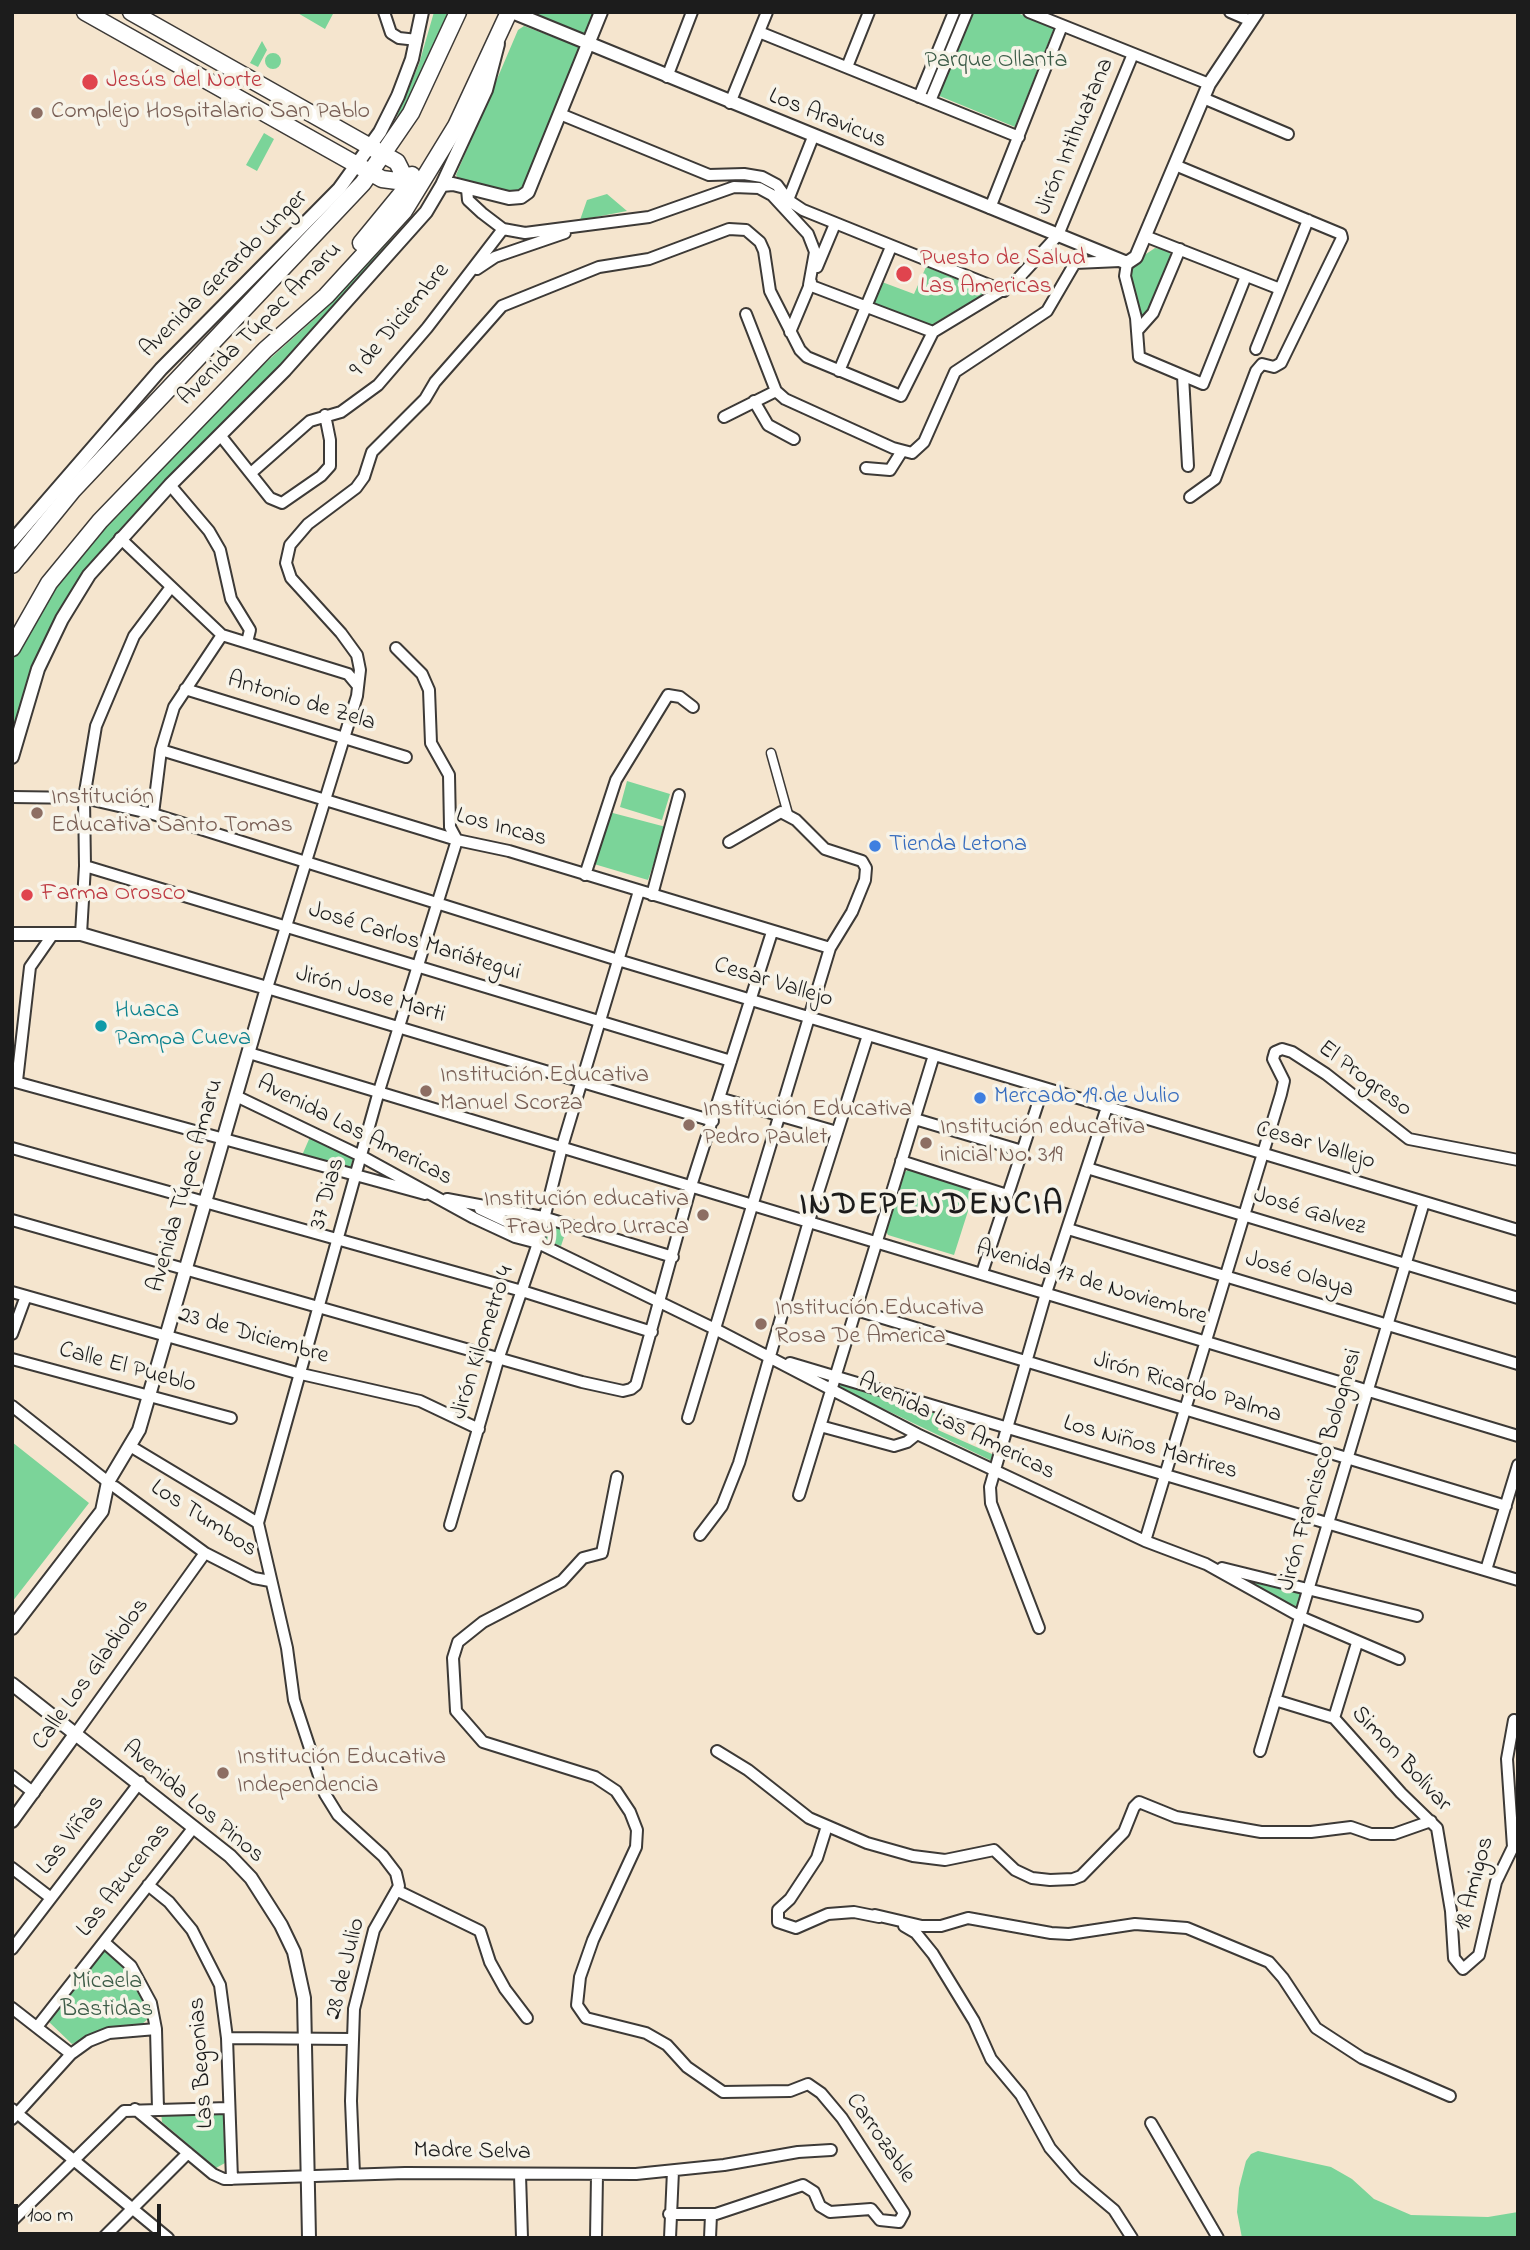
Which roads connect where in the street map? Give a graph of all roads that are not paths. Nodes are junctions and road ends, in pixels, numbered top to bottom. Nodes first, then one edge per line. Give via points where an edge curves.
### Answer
1 (85, 12) edge
2 (131, 12) edge
3 (384, 12) edge
4 (458, 12) edge
5 (511, 12) edge
6 (601, 12) edge
7 (692, 12) edge
8 (767, 12) edge
9 (869, 12) edge
10 (954, 12) edge
11 (967, 12) edge
12 (1029, 12) edge
13 (1230, 12) edge
14 (1254, 16) edge
15 (149, 17) edge
16 (423, 17) edge
17 (1062, 26) junction
18 (759, 32) junction
19 (498, 36) junction
20 (417, 40) junction
21 (588, 45) junction
22 (1133, 54) junction
23 (847, 67) junction
24 (247, 78) junction
25 (667, 78) junction
26 (1209, 84) junction
27 (235, 97) junction
28 (1203, 98) junction
29 (924, 99) junction
30 (730, 103) junction
31 (560, 114) junction
32 (1288, 134) dead end
33 (813, 137) junction
34 (1019, 137) junction
35 (377, 151) junction
36 (440, 155) junction
37 (1175, 165) junction
38 (364, 169) junction
39 (404, 178) junction
40 (442, 185) junction
41 (467, 189) junction
42 (789, 200) junction
43 (990, 208) junction
44 (1308, 220) junction
45 (835, 224) junction
46 (588, 225) junction
47 (503, 229) junction
48 (1058, 235) junction
49 (1145, 236) junction
50 (891, 247) junction
51 (1180, 249) junction
52 (1124, 262) junction
53 (1246, 276) junction
54 (461, 284) junction
55 (809, 285) junction
56 (1280, 289) junction
57 (1004, 291) junction
58 (866, 307) junction
59 (746, 314) dead end
60 (1137, 331) junction
61 (790, 332) junction
62 (933, 332) junction
63 (1256, 349) dead end
64 (265, 350) junction
65 (839, 371) junction
66 (1183, 376) junction
67 (776, 391) junction
68 (754, 401) junction
69 (325, 415) junction
70 (724, 417) dead end
71 (220, 435) junction
72 (794, 439) dead end
73 (902, 451) junction
74 (1188, 466) dead end
75 (866, 468) dead end
76 (251, 473) junction
77 (170, 485) junction
78 (1191, 497) dead end
79 (120, 538) junction
80 (12, 541) edge
81 (12, 565) edge
82 (171, 587) junction
83 (222, 635) junction
84 (247, 642) junction
85 (12, 648) edge
86 (396, 648) dead end
87 (358, 686) junction
88 (185, 689) junction
89 (693, 707) dead end
90 (344, 738) junction
91 (161, 750) junction
92 (771, 753) dead end
93 (12, 757) edge
94 (406, 757) dead end
95 (679, 795) dead end
96 (12, 797) edge
97 (84, 798) junction
98 (324, 799) junction
99 (153, 814) junction
100 (789, 814) junction
101 (457, 840) junction
102 (729, 842) dead end
103 (304, 862) junction
104 (85, 866) junction
105 (585, 875) junction
106 (639, 891) junction
107 (652, 895) junction
108 (438, 903) junction
109 (286, 926) junction
110 (772, 932) junction
111 (12, 934) edge
112 (53, 934) junction
113 (80, 934) junction
114 (830, 948) junction
115 (618, 960) junction
116 (418, 965) junction
117 (267, 988) junction
118 (751, 998) junction
119 (809, 1016) junction
120 (601, 1021) junction
121 (400, 1026) junction
122 (868, 1035) junction
123 (249, 1053) junction
124 (934, 1055) junction
125 (731, 1061) junction
126 (15, 1081) edge
127 (584, 1083) junction
128 (1043, 1088) junction
129 (379, 1091) junction
130 (236, 1096) junction
131 (719, 1098) junction
132 (1107, 1107) junction
133 (780, 1115) junction
134 (915, 1119) junction
135 (713, 1121) junction
136 (837, 1132) junction
137 (224, 1140) junction
138 (562, 1147) junction
139 (12, 1148) edge
140 (1022, 1152) junction
141 (1265, 1154) junction
142 (361, 1156) junction
143 (1518, 1160) edge
144 (901, 1161) junction
145 (1087, 1168) junction
146 (355, 1177) junction
147 (691, 1186) junction
148 (1007, 1195) junction
149 (440, 1198) junction
150 (1424, 1202) junction
151 (205, 1203) junction
152 (755, 1205) junction
153 (1245, 1215) junction
154 (543, 1217) junction
155 (12, 1220) edge
156 (809, 1221) junction
157 (1068, 1229) junction
158 (1518, 1230) edge
159 (338, 1241) junction
160 (875, 1241) junction
161 (538, 1243) junction
162 (673, 1257) junction
163 (1405, 1264) junction
164 (186, 1269) junction
165 (982, 1273) junction
166 (1226, 1276) junction
167 (522, 1291) junction
168 (12, 1292) edge
169 (1046, 1293) junction
170 (26, 1296) junction
171 (1518, 1298) edge
172 (660, 1302) junction
173 (319, 1307) junction
174 (856, 1310) junction
175 (1386, 1325) junction
176 (715, 1329) junction
177 (652, 1332) junction
178 (12, 1334) edge
179 (167, 1334) junction
180 (1205, 1341) junction
181 (499, 1357) junction
182 (771, 1357) junction
183 (12, 1359) edge
184 (1026, 1363) junction
185 (1518, 1364) edge
186 (298, 1373) junction
187 (834, 1376) junction
188 (1367, 1388) junction
189 (830, 1390) junction
190 (149, 1397) junction
191 (12, 1406) edge
192 (1184, 1410) junction
193 (232, 1418) dead end
194 (688, 1418) dead end
195 (820, 1426) junction
196 (479, 1429) junction
197 (1007, 1429) junction
198 (917, 1434) junction
199 (1518, 1436) edge
200 (130, 1446) junction
201 (1345, 1458) junction
202 (1518, 1465) edge
203 (994, 1471) junction
204 (1165, 1474) junction
205 (617, 1477) dead end
206 (112, 1485) junction
207 (799, 1495) dead end
208 (1506, 1506) junction
209 (258, 1522) junction
210 (1326, 1524) junction
211 (450, 1525) dead end
212 (700, 1535) dead end
213 (1145, 1541) junction
214 (205, 1553) junction
215 (1206, 1564) junction
216 (1486, 1570) junction
217 (1518, 1580) edge
218 (270, 1581) junction
219 (1308, 1591) junction
220 (1301, 1616) junction
221 (1417, 1616) dead end
222 (12, 1628) edge
223 (1038, 1628) dead end
224 (1357, 1643) junction
225 (1399, 1659) dead end
226 (12, 1684) edge
227 (1275, 1700) junction
228 (1334, 1718) junction
229 (1514, 1720) dead end
230 (75, 1733) junction
231 (717, 1751) dead end
232 (1260, 1751) dead end
233 (12, 1776) edge
234 (140, 1782) junction
235 (34, 1793) junction
236 (12, 1821) edge
237 (1431, 1821) junction
238 (827, 1826) junction
239 (194, 1827) junction
240 (12, 1868) edge
241 (148, 1885) junction
242 (398, 1891) junction
243 (51, 1898) junction
244 (875, 1915) junction
245 (104, 1942) junction
246 (12, 1949) edge
247 (1464, 1969) joint
248 (12, 2008) edge
249 (527, 2018) dead end
250 (37, 2028) junction
251 (156, 2029) junction
252 (227, 2038) junction
253 (305, 2039) junction
254 (352, 2039) junction
255 (71, 2054) junction
256 (1450, 2096) dead end
257 (228, 2108) junction
258 (135, 2109) junction
259 (158, 2109) junction
260 (14, 2114) edge
261 (1151, 2123) dead end
262 (831, 2150) dead end
263 (188, 2153) junction
264 (74, 2159) junction
265 (673, 2172) junction
266 (354, 2174) junction
267 (520, 2175) junction
268 (597, 2175) junction
269 (308, 2176) junction
270 (232, 2179) junction
271 (134, 2208) junction
272 (669, 2214) junction
273 (711, 2215) junction
274 (12, 2221) edge
275 (103, 2238) edge
276 (168, 2238) edge
277 (309, 2238) edge
278 (522, 2238) edge
279 (596, 2238) edge
280 (670, 2238) edge
281 (710, 2238) edge
282 (1132, 2238) edge
283 (1218, 2238) edge

1 - 27 main road
2 - 15 main road
3 - 20 street via 395,36
4 - 35 main road, Avenida Túpac Amaru via 425,86
5 - 19 main road, Avenida Túpac Amaru
5 - 21 street, Los Aravicus
6 - 21 street
7 - 25 street
8 - 18 street
9 - 23 street
10 - 29 street
11 - 29 street
12 - 17 street
13 - 14 street
14 - 26 street
15 - 24 main road
16 - 20 street
17 - 22 street
17 - 34 street
18 - 23 street
18 - 30 street
19 - 36 main road, Avenida Túpac Amaru
19 - 40 street via 486,90
20 - 35 street
21 - 25 street, Los Aravicus
21 - 31 street
22 - 26 street
22 - 48 street, Jirón Intihuatana
23 - 29 street
24 - 27 main road via 248,94
24 - 35 main road
25 - 30 street, Los Aravicus
26 - 28 street
27 - 38 main road
28 - 32 street
28 - 37 street
29 - 34 street
30 - 33 street, Los Aravicus
31 - 41 street via 525,195 509,198
31 - 42 street via 709,175 762,177
33 - 42 street
33 - 43 street, Los Aravicus
34 - 43 street
35 - 38 main road, Avenida Túpac Amaru
35 - 39 main road via 399,165
36 - 39 main road
36 - 64 main road, Avenida Túpac Amaru via 400,216 326,296
37 - 44 street
37 - 49 street
38 - 39 main road via 386,180
38 - 80 street, Avenida Gerardo Unger via 118,416
38 - 81 main road, Avenida Túpac Amaru via 73,490
39 - 64 main road via 402,193 391,209
40 - 41 street
40 - 71 street via 395,250
41 - 47 street via 470,203
42 - 45 street
43 - 48 street, Los Aravicus
44 - 56 street
44 - 78 street via 1341,234 1342,239 1281,363 1256,370 1215,480
45 - 50 street
45 - 55 street
46 - 47 street via 525,233
46 - 54 street via 491,259
46 - 55 street via 666,213 734,187 753,186 772,195 807,234 814,253
47 - 54 street, 9 de Diciembre
48 - 52 street, Los Aravicus
48 - 57 street
49 - 51 street
49 - 52 street via 1136,257
50 - 57 street
50 - 58 street
51 - 53 street
51 - 60 street via 1153,313
52 - 60 street
52 - 73 street via 1074,263 1047,311 955,372 924,442 912,453
53 - 56 street
53 - 66 street via 1203,384
54 - 69 street, 9 de Diciembre via 378,384 341,412
55 - 58 street
55 - 61 street
56 - 63 street
57 - 62 street
58 - 62 street
58 - 65 street
59 - 67 street
60 - 66 street via 1137,354 1142,361
61 - 65 street via 807,357
61 - 87 street via 770,291 760,242 738,228 649,259 599,267 502,306 435,382 425,400 372,452 356,488 308,524 289,545 286,563 291,578 357,655
62 - 65 street via 901,396
64 - 85 main road, Avenida Túpac Amaru via 69,556
66 - 74 street
67 - 68 street
67 - 73 street via 821,417
68 - 70 street
68 - 72 street via 768,425
69 - 76 street, 9 de Diciembre via 304,426
69 - 76 street via 330,466 321,476 282,503 270,498
71 - 76 street
71 - 77 street
73 - 75 street via 890,470
77 - 79 street
77 - 84 street via 220,550 231,598 250,630
79 - 82 street
79 - 93 street via 89,575 57,630 38,669
82 - 83 street
82 - 97 street via 134,636 104,702 91,746
83 - 84 street
83 - 88 street
84 - 87 street via 348,674
86 - 101 street, 37 Dias via 422,674 429,690 431,743 449,775 450,827
87 - 90 street, Avenida Túpac Amaru
88 - 90 street, Antonio de Zela
88 - 91 street
89 - 105 street via 680,696 668,695 616,780
90 - 94 street, Antonio de Zela
90 - 98 street, Avenida Túpac Amaru
91 - 98 street, Los Incas
91 - 99 street
92 - 100 street
95 - 107 street
96 - 97 street, Cesar Vallejo
97 - 99 street, Cesar Vallejo
97 - 104 street
98 - 101 street, Los Incas
98 - 103 street, Avenida Túpac Amaru
99 - 103 street, Cesar Vallejo
100 - 102 street via 774,814
100 - 114 street via 825,849 862,861 866,868 852,912
101 - 105 street, Los Incas
101 - 108 street, 37 Dias
103 - 108 street, Cesar Vallejo
103 - 109 street, Avenida Túpac Amaru
104 - 109 street, José Carlos Mariátegui
104 - 113 street
105 - 106 street, Los Incas
106 - 107 street, Los Incas
106 - 115 street, Jirón Kilometro 4
107 - 110 street, Los Incas
108 - 115 street, Cesar Vallejo
108 - 116 street, 37 Dias
109 - 116 street, José Carlos Mariátegui
109 - 117 street, Avenida Túpac Amaru
110 - 114 street, Los Incas
110 - 118 street
111 - 112 street, Jirón Jose Marti
112 - 113 street, Jirón Jose Marti
112 - 126 street via 30,967
113 - 117 street, Jirón Jose Marti
114 - 119 street
115 - 118 street, Cesar Vallejo
115 - 120 street, Jirón Kilometro 4
116 - 120 street, José Carlos Mariátegui
116 - 121 street, 37 Dias
117 - 121 street, Jirón Jose Marti
117 - 123 street, Avenida Túpac Amaru
118 - 119 street, Cesar Vallejo
118 - 125 street
119 - 122 street, Cesar Vallejo
119 - 133 street
120 - 125 street, José Carlos Mariátegui
120 - 127 street, Jirón Kilometro 4
121 - 127 street, Jirón Jose Marti
121 - 129 street, 37 Dias
122 - 124 street, Cesar Vallejo
122 - 136 street
123 - 129 street, Avenida 17 de Noviembre
123 - 130 street, Avenida Túpac Amaru
124 - 128 street, Cesar Vallejo
124 - 134 street
125 - 131 street
126 - 137 street
127 - 135 street, Jirón Jose Marti
127 - 138 street, Jirón Kilometro 4
128 - 132 street, Cesar Vallejo
128 - 140 street
129 - 138 street, Avenida 17 de Noviembre
129 - 142 street, 37 Dias
130 - 137 street, Avenida Túpac Amaru
130 - 142 street, Avenida Las Americas
131 - 133 street
131 - 135 street
132 - 141 street, Cesar Vallejo
132 - 145 street
133 - 136 street
133 - 152 street
134 - 140 street
134 - 144 street
135 - 147 street
136 - 156 street
137 - 146 street
137 - 151 street, Avenida Túpac Amaru
138 - 147 street, Avenida 17 de Noviembre
138 - 154 street, Jirón Kilometro 4
139 - 151 street
140 - 148 street
141 - 143 street, El Progreso via 1284,1083 1273,1057 1278,1050 1292,1052 1326,1074 1409,1139
141 - 150 street, Cesar Vallejo
141 - 153 street
142 - 146 street, 37 Dias
142 - 149 street, Avenida Las Americas
144 - 148 street
144 - 160 street
145 - 153 street, José Galvez
145 - 157 street
146 - 149 street
146 - 159 street, 37 Dias
147 - 152 street, Avenida 17 de Noviembre
147 - 162 street
148 - 165 street
149 - 154 street
149 - 161 street, Avenida Las Americas via 514,1237
150 - 158 street, Cesar Vallejo
150 - 163 street, Jirón Francisco Bolognesi
151 - 159 street
151 - 164 street, Avenida Túpac Amaru
152 - 156 street, Avenida 17 de Noviembre
152 - 176 street
153 - 163 street, José Galvez
153 - 166 street
154 - 161 street, Jirón Kilometro 4
154 - 162 street
155 - 164 street
156 - 160 street, Avenida 17 de Noviembre
156 - 182 street
157 - 166 street, José Olaya
157 - 169 street
159 - 167 street
159 - 173 street, 37 Dias
160 - 165 street, Avenida 17 de Noviembre
160 - 174 street
161 - 167 street, Jirón Kilometro 4
161 - 172 street, Avenida Las Americas
162 - 172 street
163 - 171 street, José Galvez
163 - 175 street, Jirón Francisco Bolognesi
164 - 173 street
164 - 179 street, Avenida Túpac Amaru
165 - 169 street, Avenida 17 de Noviembre
166 - 175 street, José Olaya
166 - 180 street
167 - 177 street
167 - 181 street, Jirón Kilometro 4
168 - 170 street, 23 de Diciembre
169 - 180 street, Avenida 17 de Noviembre
169 - 184 street
170 - 178 street
170 - 179 street, 23 de Diciembre
172 - 176 street, Avenida Las Americas
172 - 177 street
173 - 181 street
173 - 186 street, 37 Dias
174 - 184 street, Jirón Ricardo Palma
174 - 187 street
175 - 185 street, José Olaya
175 - 188 street, Jirón Francisco Bolognesi
176 - 182 street, Avenida Las Americas
176 - 194 street
177 - 181 street via 636,1385 623,1391
179 - 186 street, 23 de Diciembre
179 - 190 street, Avenida Túpac Amaru
180 - 188 street, Avenida 17 de Noviembre
180 - 192 street
181 - 196 street, Jirón Kilometro 4
182 - 187 street, Los Niños Martires
182 - 189 street, Avenida Las Americas
182 - 212 street via 739,1464 722,1506
183 - 190 street, Calle El Pueblo
184 - 192 street, Jirón Ricardo Palma
184 - 197 street
186 - 196 street, 23 de Diciembre via 420,1401
186 - 209 street, 37 Dias
187 - 189 street
187 - 197 street, Los Niños Martires
188 - 199 street, Avenida 17 de Noviembre
188 - 201 street, Jirón Francisco Bolognesi
189 - 195 street
189 - 198 street, Avenida Las Americas
190 - 193 street, Calle El Pueblo
190 - 200 street, Avenida Túpac Amaru
191 - 206 street, Los Tumbos
192 - 201 street, Jirón Ricardo Palma
192 - 204 street
195 - 198 street via 894,1446
195 - 207 street
196 - 211 street, Jirón Kilometro 4
197 - 203 street
197 - 204 street, Los Niños Martires
198 - 203 street, Avenida Las Americas
200 - 206 street, Avenida Túpac Amaru
200 - 209 street
201 - 208 street, Jirón Ricardo Palma
201 - 210 street, Jirón Francisco Bolognesi
202 - 208 street
203 - 213 street, Avenida Las Americas
203 - 223 street via 991,1503
204 - 210 street, Los Niños Martires
204 - 213 street
205 - 273 street, Carrozable via 602,1553 583,1558 562,1581 483,1622 458,1642 453,1658 456,1711 483,1742 595,1777 616,1791 630,1812 637,1830 636,1847 580,1977 577,2005 586,2018 646,2033 723,2092 790,2091 808,2084 842,2118 904,2213 899,2222 880,2220 870,2209 824,2210 814,2192 803,2185
206 - 214 street, Los Tumbos
206 - 222 street, Avenida Túpac Amaru via 102,1511
208 - 216 street
209 - 218 street
210 - 216 street, Los Niños Martires
210 - 219 street, Jirón Francisco Bolognesi
213 - 215 street, Avenida Las Americas
214 - 218 street, Los Tumbos via 254,1578
214 - 230 street, Calle Los Gladiolos
215 - 219 street
215 - 220 street, Avenida Las Americas
216 - 217 street, Los Niños Martires
218 - 242 street via 303,1731 326,1794 338,1815 372,1844 396,1873
219 - 220 street, Jirón Francisco Bolognesi
219 - 221 street
220 - 224 street, Avenida Las Americas
220 - 227 street, Jirón Francisco Bolognesi
224 - 225 street, Avenida Las Americas
224 - 228 street
226 - 230 street, Avenida Los Pinos
227 - 228 street, Simon Bolivar
227 - 232 street, Jirón Francisco Bolognesi
228 - 237 street, Simon Bolivar
229 - 247 street, 18 Amigos via 1507,1759 1513,1846 1492,1892 1479,1955
230 - 234 street, Avenida Los Pinos
230 - 235 street, Calle Los Gladiolos
231 - 238 street via 809,1818
233 - 235 street
234 - 239 street, Avenida Los Pinos
234 - 243 street, Las Viñas
235 - 236 street, Calle Los Gladiolos
237 - 238 street via 1394,1834 1371,1834 1351,1827 1261,1832 1176,1817 1139,1802 1124,1832 1073,1879 1032,1878 1015,1870 994,1850 945,1860 913,1856
237 - 247 street, Simon Bolivar via 1442,1839 1454,1958
238 - 244 street via 817,1858 778,1910 778,1922 796,1928 828,1914
239 - 241 street, Las Azucenas
239 - 253 street, Avenida Los Pinos via 251,1878 281,1925 300,1975
240 - 243 street
241 - 245 street, Las Azucenas
241 - 252 street, Las Begonias via 177,1911 206,1952 220,1985
242 - 249 street via 480,1931 490,1962
242 - 254 street, 28 de Julio via 374,1930
243 - 246 street, Las Viñas
244 - 256 street via 922,1926 968,1918 1069,1934 1135,1924 1187,1928 1275,1967 1313,2025 1348,2049
244 - 282 street via 916,1933 952,1984 991,2059 1033,2113 1050,2148 1114,2210
245 - 250 street, Las Azucenas
245 - 251 street via 142,1983
248 - 250 street
250 - 255 street
251 - 255 street via 109,2033
251 - 259 street
252 - 253 street
252 - 257 street, Las Begonias
253 - 254 street
253 - 269 street, Avenida Los Pinos
254 - 266 street, 28 de Julio
255 - 260 street
257 - 259 street
257 - 270 street, Las Begonias
258 - 259 street
258 - 263 street, Madre Selva
258 - 264 street via 118,2115
260 - 264 street
261 - 283 street
262 - 265 street, Madre Selva
263 - 270 street, Madre Selva via 219,2177
263 - 271 street
264 - 271 street
264 - 274 street
265 - 268 street, Madre Selva
265 - 272 street
266 - 267 street, Madre Selva
266 - 269 street, Madre Selva
267 - 268 street, Madre Selva
267 - 278 street
268 - 279 street
269 - 270 street, Madre Selva
269 - 277 street, Avenida Los Pinos
271 - 275 street
271 - 276 street
272 - 273 street
272 - 280 street
273 - 281 street

